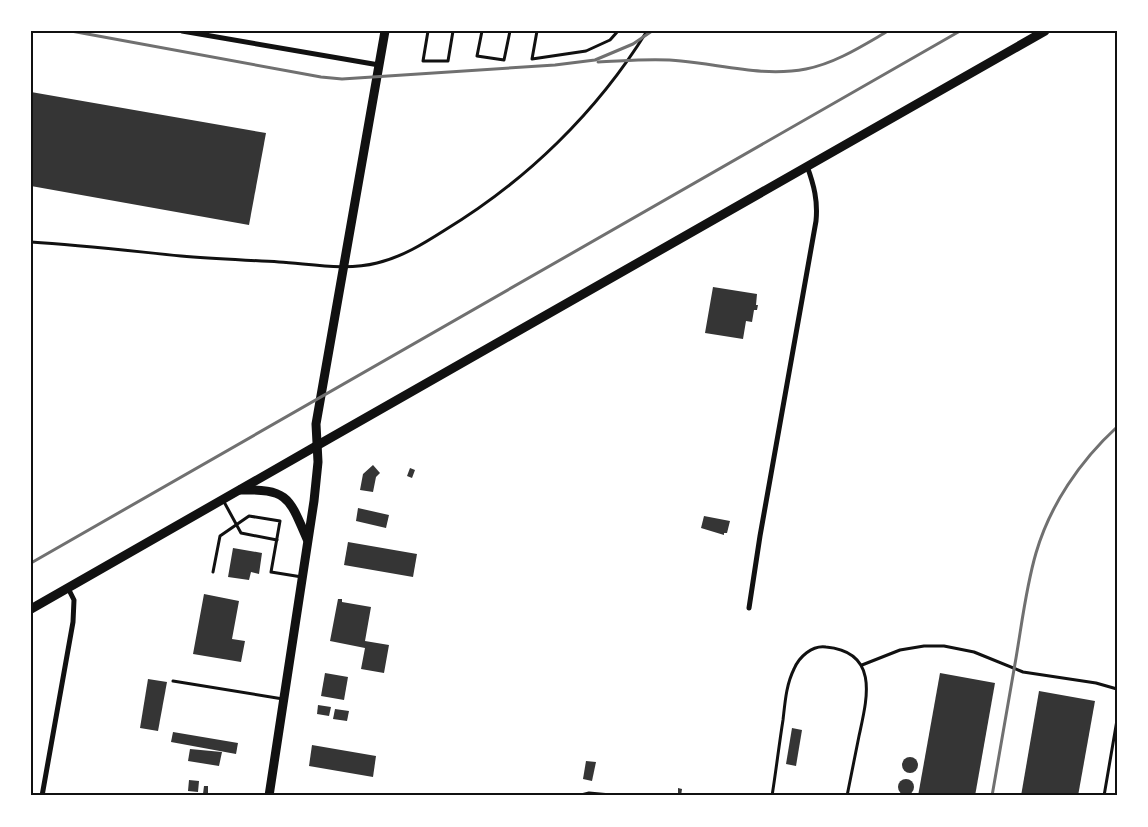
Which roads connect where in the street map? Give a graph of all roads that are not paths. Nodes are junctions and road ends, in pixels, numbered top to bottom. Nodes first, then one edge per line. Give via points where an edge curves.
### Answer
1 (182, 31) edge
2 (385, 31) edge
3 (428, 31) edge
4 (453, 31) edge
5 (482, 31) edge
6 (510, 31) edge
7 (536, 31) edge
8 (618, 31) edge
9 (647, 31) edge
10 (1045, 31) edge
11 (379, 65) junction
12 (807, 166) junction
13 (31, 242) edge
14 (344, 266) junction
15 (318, 445) junction
16 (237, 490) junction
17 (222, 499) junction
18 (236, 525) junction
19 (277, 540) junction
20 (308, 541) junction
21 (214, 572) dead end
22 (303, 577) junction
23 (68, 588) junction
24 (748, 608) dead end
25 (31, 609) edge
26 (862, 665) junction
27 (173, 681) dead end
28 (1117, 689) edge
29 (284, 700) junction
30 (1117, 720) edge
31 (42, 796) edge
32 (269, 796) edge
33 (577, 796) edge
34 (622, 796) edge
35 (772, 796) edge
36 (847, 796) edge
37 (1104, 796) edge

1 - 11 street
2 - 11 main road
3 - 4 lane via 423,61 448,61
5 - 6 lane via 477,56 504,60
7 - 8 lane via 532,59 586,51 610,40
9 - 14 lane via 602,96 566,135 507,187 411,251 376,263
10 - 12 main road
11 - 14 main road
12 - 15 main road
12 - 24 street via 815,190 816,221
13 - 14 lane
14 - 15 main road via 316,424
15 - 16 main road
15 - 20 main road
16 - 17 main road
16 - 20 main road via 272,491 284,498 293,508
17 - 18 lane
17 - 23 main road
18 - 19 lane via 241,533
18 - 19 lane via 249,516 280,521
18 - 21 lane via 220,536
19 - 22 lane via 271,572
20 - 22 main road
22 - 29 main road
23 - 25 main road
23 - 31 street via 74,600 73,622
26 - 28 lane via 900,650 944,646 974,652 1023,672
26 - 35 lane via 850,654 824,646 800,657 788,682
26 - 36 lane via 867,678 867,698
27 - 29 lane
29 - 32 main road
30 - 37 lane
33 - 34 lane via 589,793

